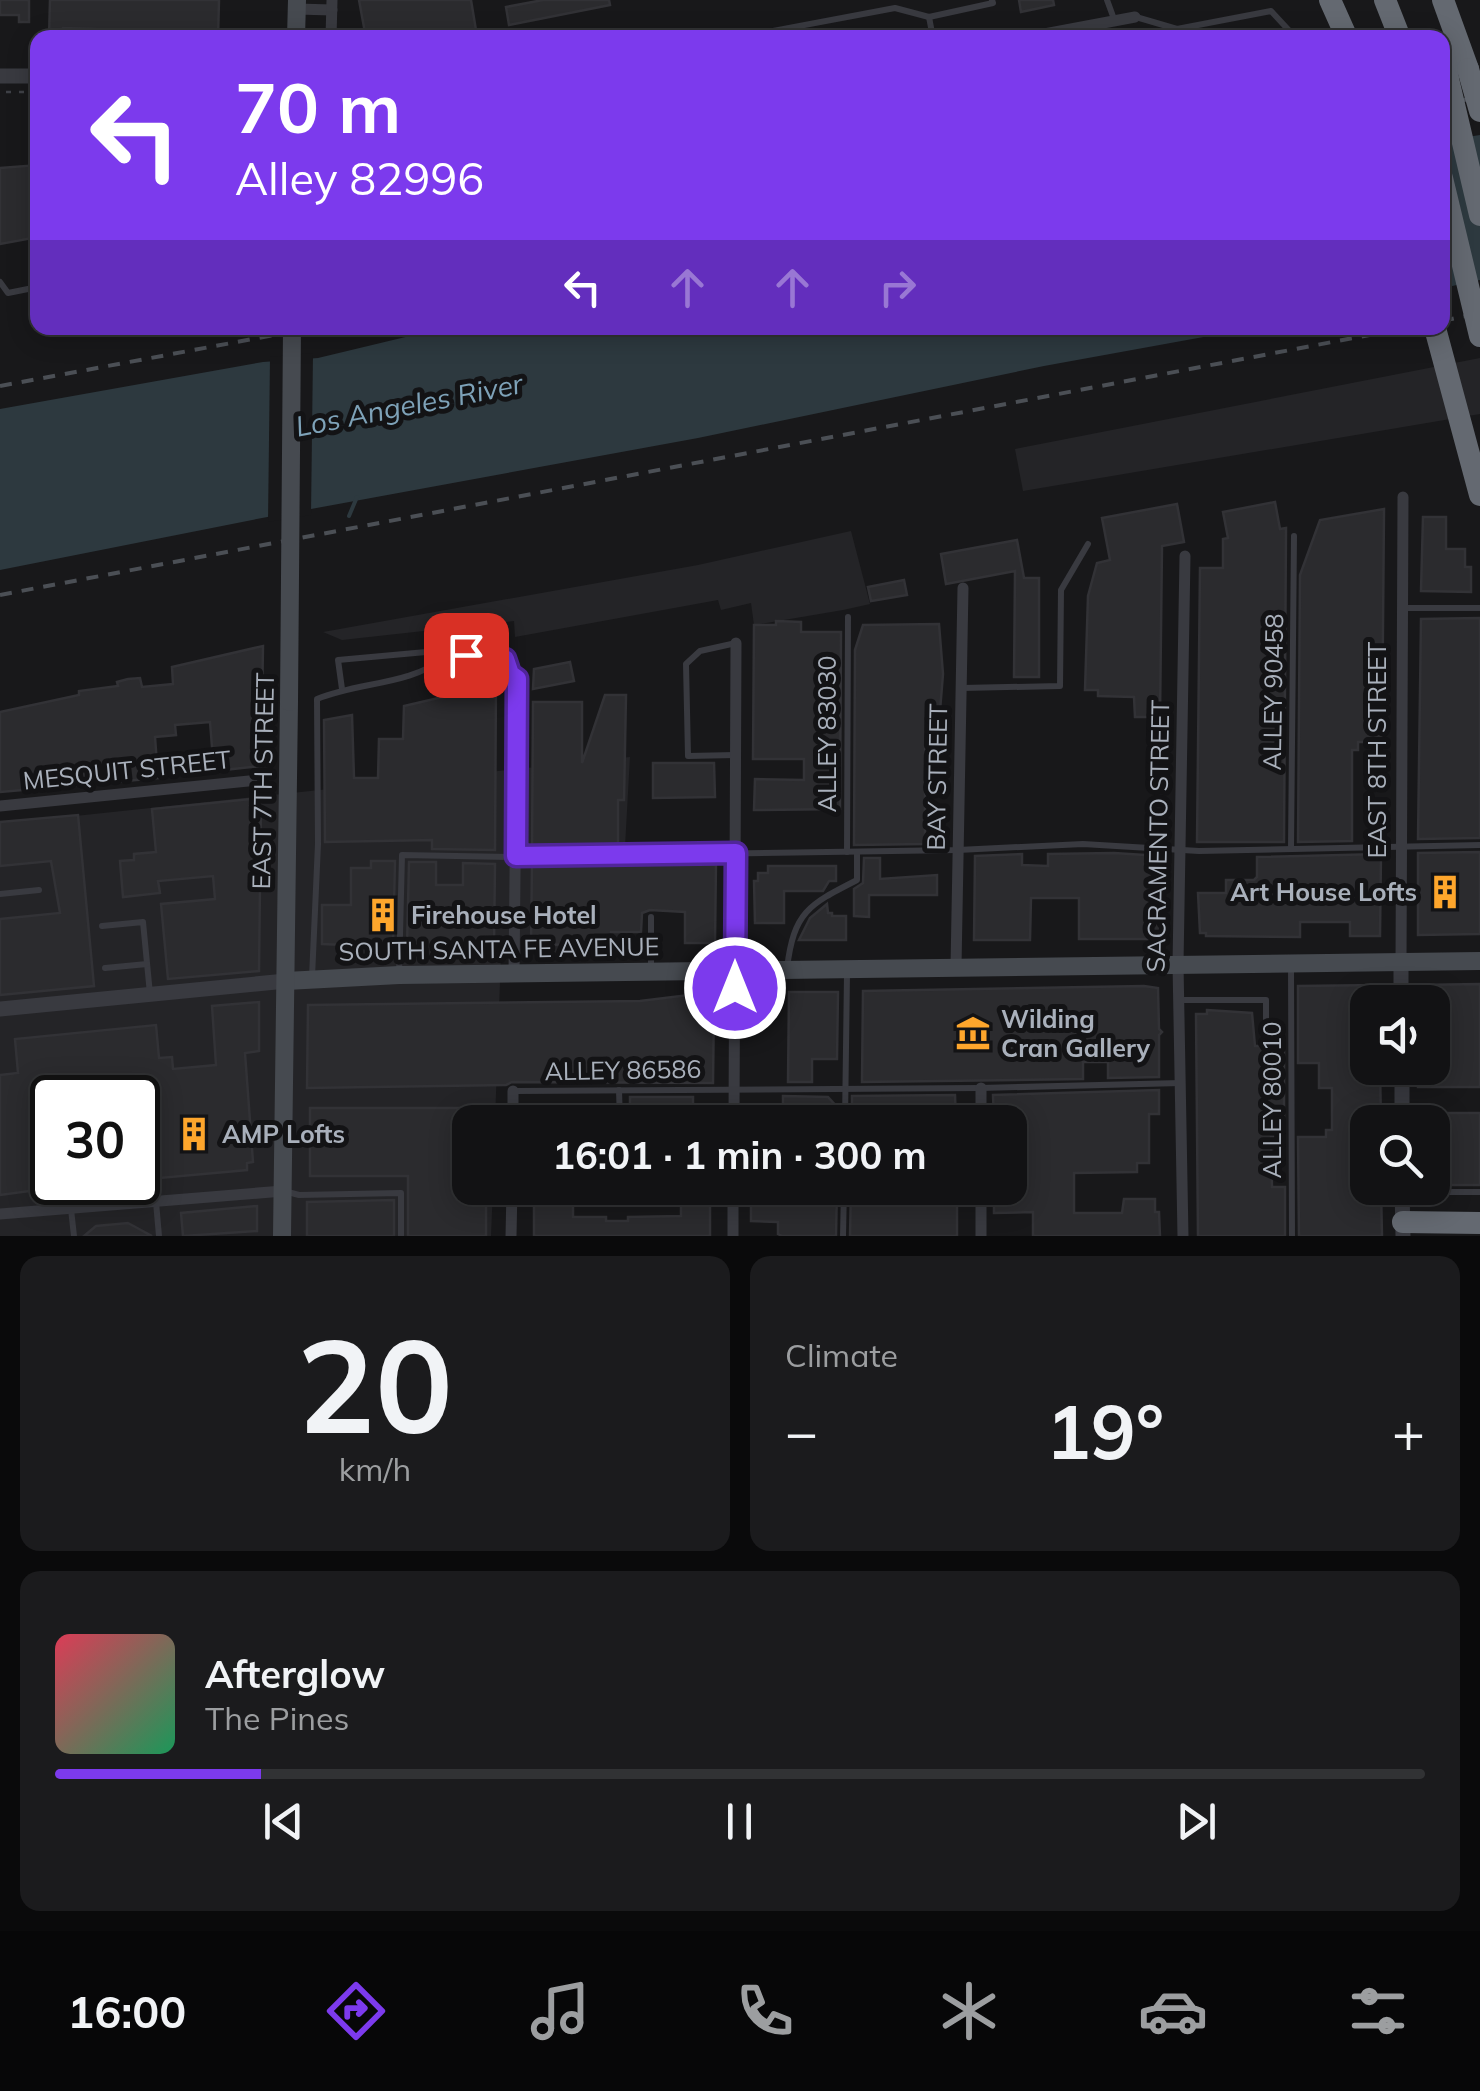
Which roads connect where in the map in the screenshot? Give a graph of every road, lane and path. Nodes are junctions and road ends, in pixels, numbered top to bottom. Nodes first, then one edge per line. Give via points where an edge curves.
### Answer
1 (874, 0) edge
2 (992, 0) edge
3 (1107, 0) edge
4 (1330, 0) edge
5 (1381, 0) edge
6 (1435, 0) edge
7 (1443, 0) edge
8 (297, 4) edge
9 (332, 5) edge
10 (877, 11) junction
11 (929, 16) junction
12 (1135, 17) joint
13 (1115, 20) junction
14 (1196, 26) junction
15 (296, 30) edge
16 (331, 30) edge
17 (777, 30) edge
18 (932, 30) edge
19 (1064, 30) edge
20 (1194, 30) edge
21 (1289, 30) edge
22 (1343, 30) edge
23 (1380, 30) edge
24 (1396, 30) edge
25 (1440, 30) edge
26 (0, 76) edge
27 (30, 76) edge
28 (1450, 82) edge
29 (0, 92) edge
30 (30, 92) edge
31 (1480, 111) edge
32 (1450, 211) edge
33 (1480, 215) edge
34 (0, 282) edge
35 (30, 289) edge
36 (292, 335) edge
37 (1438, 335) edge
38 (1480, 336) edge
39 (1480, 495) edge
40 (1403, 497) dead end
41 (1294, 536) dead end
42 (1088, 544) dead end
43 (1185, 556) dead end
44 (963, 588) dead end
45 (1402, 608) junction
46 (1478, 608) edge
47 (848, 618) dead end
48 (736, 644) joint
49 (444, 658) junction
50 (517, 679) joint
51 (962, 688) junction
52 (342, 689) junction
53 (736, 755) junction
54 (258, 780) dead end
55 (0, 806) edge
56 (1480, 844) edge
57 (1402, 846) junction
58 (1291, 848) junction
59 (1180, 849) junction
60 (958, 850) junction
61 (846, 852) junction
62 (857, 852) junction
63 (736, 853) junction
64 (516, 856) junction
65 (38, 890) dead end
66 (0, 894) edge
67 (651, 917) dead end
68 (102, 926) dead end
69 (1480, 961) edge
70 (1291, 963) junction
71 (1401, 963) junction
72 (147, 964) junction
73 (1178, 964) junction
74 (956, 967) junction
75 (105, 968) dead end
76 (848, 968) junction
77 (786, 969) junction
78 (735, 970) junction
79 (651, 972) junction
80 (514, 973) junction
81 (399, 975) junction
82 (312, 978) junction
83 (286, 981) junction
84 (1401, 985) edge
85 (150, 994) junction
86 (1179, 1000) junction
87 (0, 1009) edge
88 (1266, 1042) dead end
89 (1182, 1083) junction
90 (734, 1088) junction
91 (981, 1088) junction
92 (846, 1089) junction
93 (619, 1090) junction
94 (513, 1091) joint
95 (513, 1105) edge
96 (619, 1105) edge
97 (734, 1105) edge
98 (846, 1105) edge
99 (981, 1105) edge
100 (282, 1191) junction
101 (1450, 1191) edge
102 (1480, 1192) edge
103 (160, 1201) edge
104 (107, 1205) edge
105 (156, 1205) edge
106 (512, 1205) edge
107 (733, 1205) edge
108 (844, 1205) edge
109 (981, 1205) edge
110 (71, 1208) junction
111 (0, 1214) edge
112 (1480, 1223) edge
113 (1403, 1229) edge
114 (74, 1236) edge
115 (160, 1236) edge
116 (282, 1236) edge
117 (400, 1236) edge
118 (511, 1236) edge
119 (733, 1236) edge
120 (843, 1236) edge
121 (981, 1236) edge
122 (1183, 1236) edge
123 (1292, 1236) edge

1 - 10 lane
2 - 11 lane
3 - 13 lane
4 - 22 highway
5 - 23 highway
5 - 24 highway
6 - 25 highway
7 - 31 highway, bridge
8 - 9 street
8 - 15 main road
9 - 16 street
10 - 11 lane
10 - 17 lane
11 - 18 lane
12 - 13 street
12 - 14 lane via 1178,29
13 - 19 street
14 - 20 lane
14 - 21 lane via 1271,11
26 - 27 street
28 - 33 highway, bridge
29 - 30 path
32 - 38 highway, bridge
34 - 35 lane via 8,293
36 - 83 main road, EAST 7TH STREET, bridge
37 - 39 highway
40 - 45 street, EAST 8TH STREET
41 - 58 lane, ALLEY 90458
42 - 51 lane via 1062,590 1060,686
43 - 59 street, SACRAMENTO STREET
44 - 51 street, BAY STREET
45 - 46 lane
45 - 57 street, EAST 8TH STREET
47 - 61 lane, ALLEY 83030
48 - 53 street
48 - 53 lane via 700,651 686,664 688,756
49 - 50 lane via 488,652 505,659
49 - 52 lane via 427,671
49 - 52 lane via 426,652 338,660
50 - 64 street
51 - 60 street, BAY STREET
52 - 82 lane via 317,699
53 - 63 street
54 - 55 street, MESQUIT STREET
56 - 57 lane
57 - 58 lane
57 - 71 street, EAST 8TH STREET
58 - 59 lane
59 - 60 lane via 1083,844
59 - 73 street, SACRAMENTO STREET
60 - 62 lane
60 - 74 street, BAY STREET
61 - 62 lane
61 - 63 lane
62 - 77 lane via 857,880 801,918
63 - 64 lane
63 - 78 street
64 - 80 street
64 - 81 lane via 402,855
65 - 66 lane
67 - 79 lane
68 - 72 lane via 143,922
69 - 71 main road, SOUTH SANTA FE AVENUE
70 - 71 main road, SOUTH SANTA FE AVENUE
70 - 73 main road, SOUTH SANTA FE AVENUE
70 - 123 lane, ALLEY 80010
71 - 84 street, EAST 8TH STREET
72 - 75 lane
72 - 85 lane
73 - 74 main road, SOUTH SANTA FE AVENUE
73 - 86 street, SACRAMENTO STREET
74 - 76 main road, SOUTH SANTA FE AVENUE
76 - 77 main road, SOUTH SANTA FE AVENUE
76 - 92 lane
77 - 78 main road, SOUTH SANTA FE AVENUE
78 - 79 main road, SOUTH SANTA FE AVENUE
78 - 90 street
79 - 80 main road, SOUTH SANTA FE AVENUE
80 - 81 main road, SOUTH SANTA FE AVENUE
81 - 82 main road, SOUTH SANTA FE AVENUE
82 - 83 main road, SOUTH SANTA FE AVENUE
83 - 85 street, SOUTH SANTA FE AVENUE
83 - 100 main road, EAST 7TH STREET
85 - 87 street, SOUTH SANTA FE AVENUE
86 - 88 lane via 1266,1000
86 - 89 street, SACRAMENTO STREET
89 - 91 lane, ALLEY 86586
89 - 122 street, SACRAMENTO STREET
90 - 92 lane, ALLEY 86586
90 - 93 lane, ALLEY 86586
90 - 97 street
91 - 92 lane, ALLEY 86586
91 - 99 street
92 - 98 lane
93 - 94 lane, ALLEY 86586
93 - 96 lane
94 - 95 street
100 - 103 street
100 - 116 main road, EAST 7TH STREET
100 - 117 lane via 402,1193
101 - 102 lane
104 - 110 street
105 - 115 lane
106 - 118 street
107 - 119 street
108 - 120 lane
109 - 121 street
110 - 111 street
110 - 114 lane
112 - 113 highway

